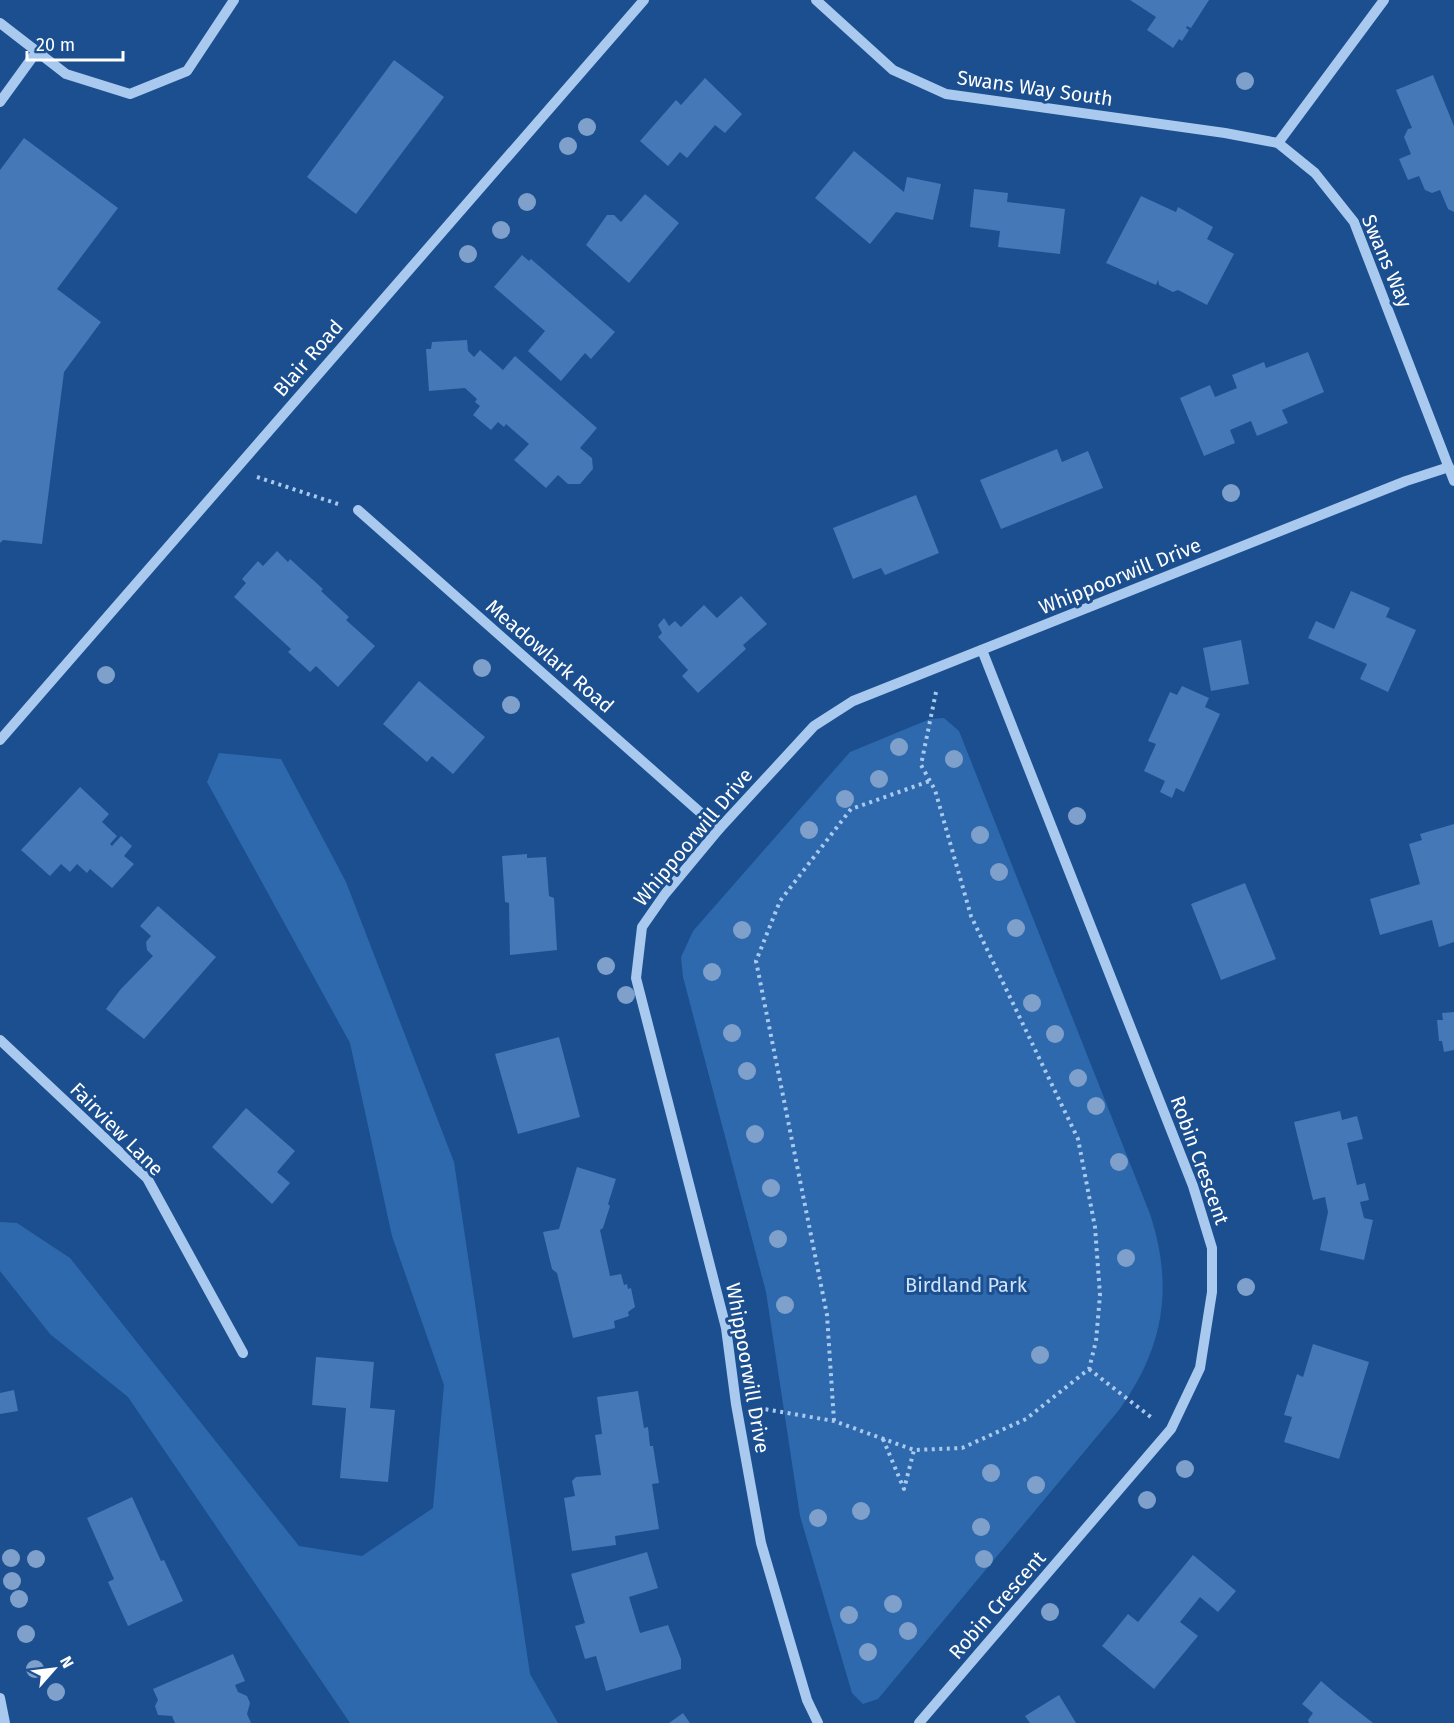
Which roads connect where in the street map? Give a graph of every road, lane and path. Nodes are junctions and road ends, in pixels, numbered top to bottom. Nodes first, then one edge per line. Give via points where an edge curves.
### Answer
1 (234, 0) edge
2 (644, 0) edge
3 (816, 0) edge
4 (1384, 0) edge
5 (0, 23) edge
6 (37, 51) junction
7 (0, 102) edge
8 (1278, 143) junction
9 (1449, 448) edge
10 (1449, 467) junction
11 (1454, 481) edge
12 (265, 482) dead end
13 (358, 510) joint
14 (982, 650) junction
15 (941, 666) junction
16 (0, 740) edge
17 (930, 781) junction
18 (719, 829) junction
19 (0, 1040) edge
20 (243, 1353) dead end
21 (1089, 1368) junction
22 (736, 1404) junction
23 (834, 1421) junction
24 (1172, 1429) junction
25 (884, 1439) junction
26 (914, 1450) junction
27 (0, 1698) edge
28 (5, 1723) edge
29 (818, 1723) edge
30 (919, 1723) edge

1 - 6 street via 187,71 130,94 66,74
2 - 16 street, Blair Road
3 - 8 street, Swans Way South via 893,70 946,94
4 - 8 street
5 - 6 street
6 - 7 street
8 - 9 street, Swans Way via 1315,173 1354,222
9 - 10 street, Swans Way
10 - 11 street, Swans Way
10 - 14 street, Whippoorwill Drive
12 - 13 path
13 - 18 street, Meadowlark Road
14 - 15 street, Whippoorwill Drive
14 - 24 street, Robin Crescent via 1193,1186 1212,1248 1212,1292 1200,1368
15 - 17 path via 921,765
15 - 18 street, Whippoorwill Drive via 853,701 814,726
17 - 21 path via 971,916 1078,1139 1095,1227 1100,1295
17 - 23 path via 851,809 780,901 756,962 827,1315
18 - 22 street, Whippoorwill Drive via 642,927 636,978 726,1328
19 - 20 street, Fairview Lane via 147,1178
21 - 24 path via 1143,1413
21 - 26 path via 1026,1419 1005,1429 962,1448
22 - 23 path
22 - 29 street, Whippoorwill Drive via 761,1543 807,1701
23 - 25 path
24 - 30 street, Robin Crescent
25 - 26 path
25 - 26 path via 904,1489
27 - 28 street

